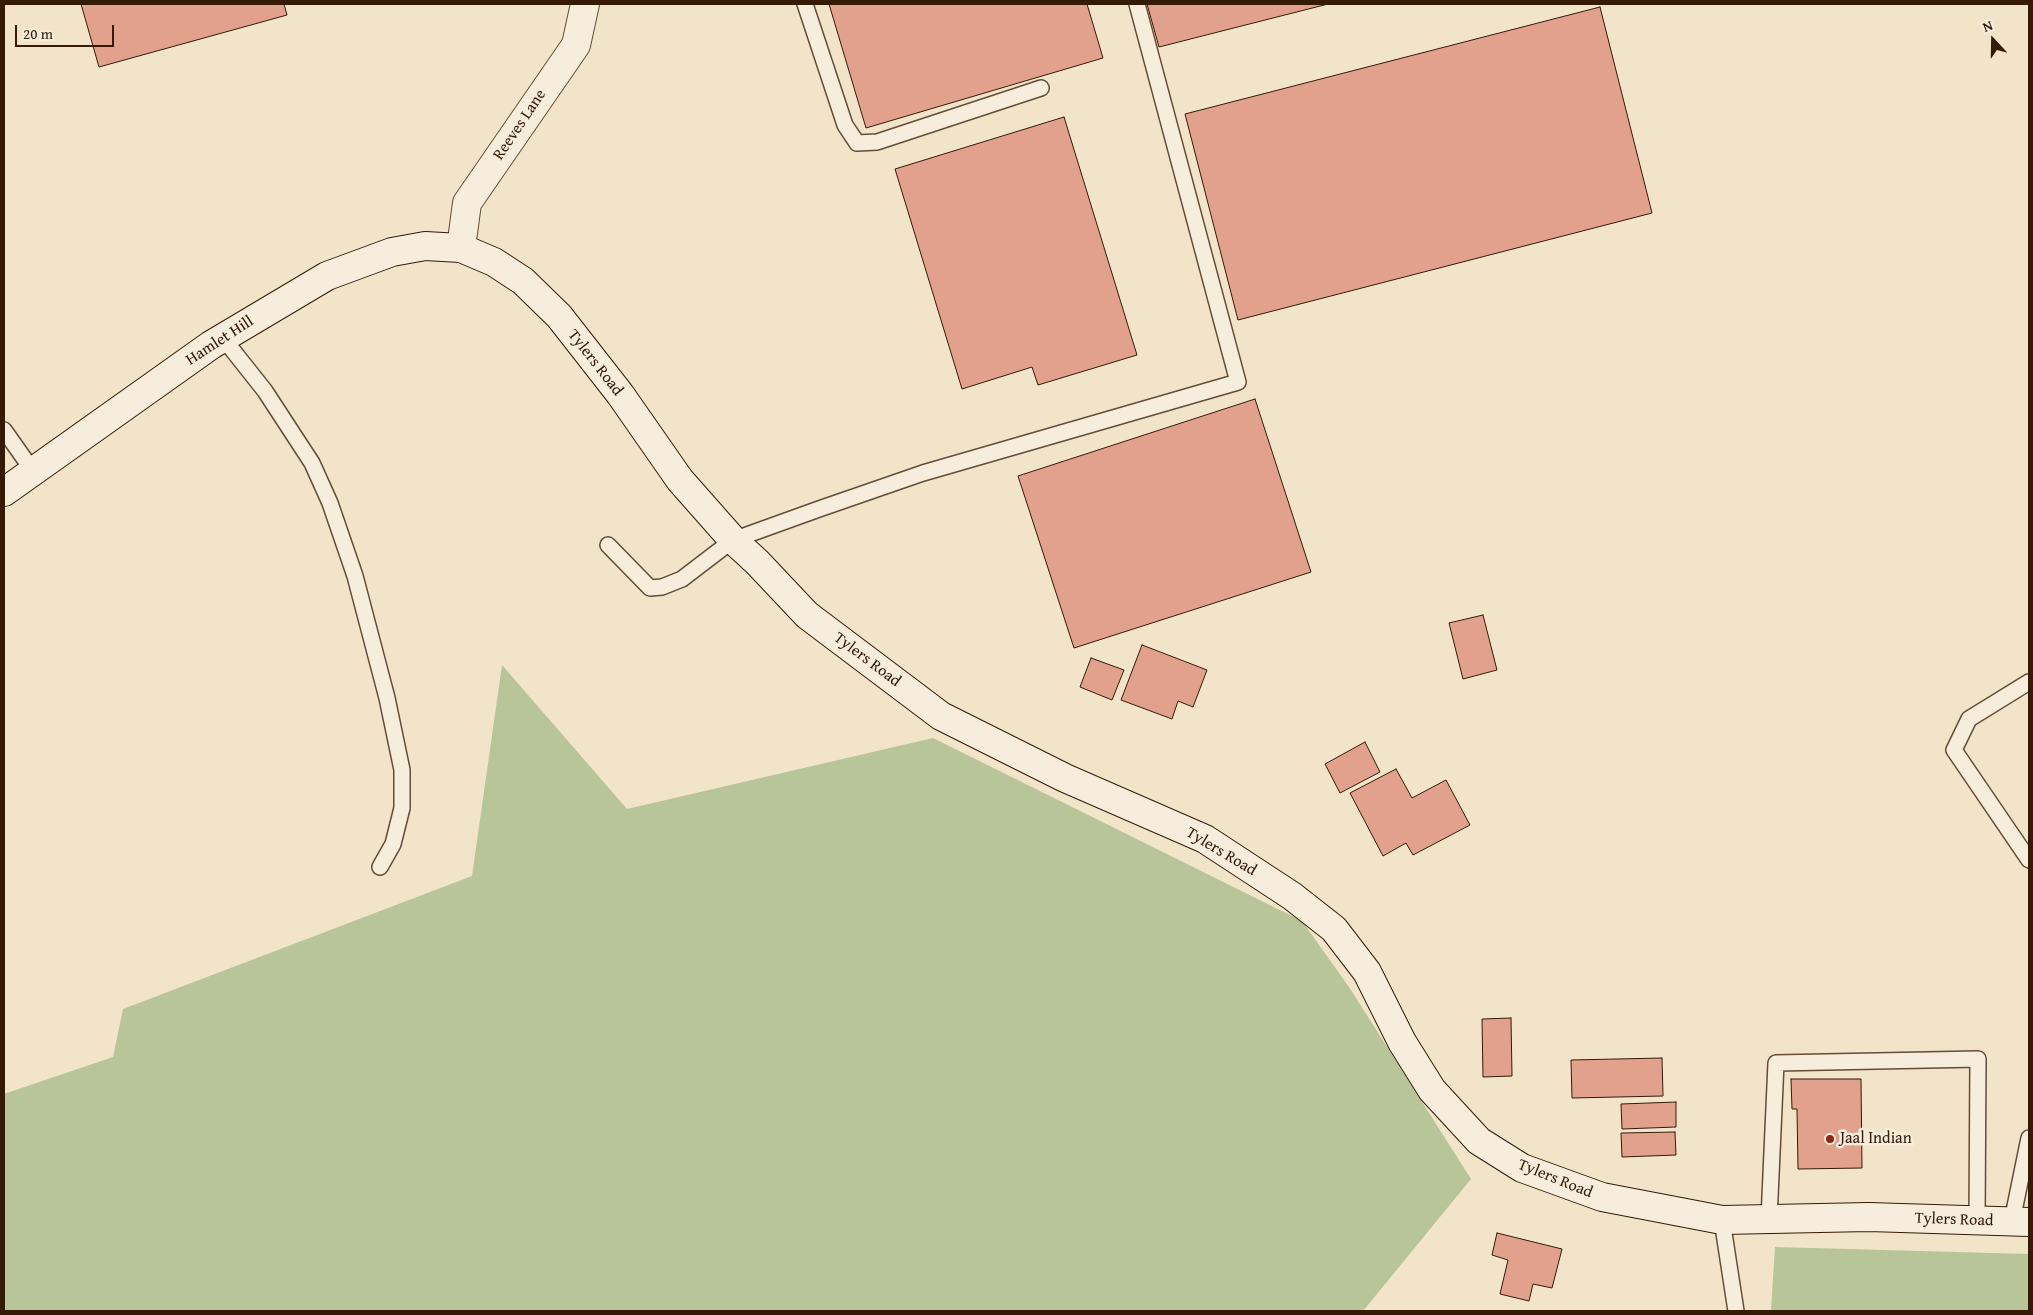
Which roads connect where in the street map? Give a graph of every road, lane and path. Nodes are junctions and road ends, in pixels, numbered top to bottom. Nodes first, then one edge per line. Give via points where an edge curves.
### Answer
1 (585, 4) edge
2 (805, 4) edge
3 (1137, 4) edge
4 (1041, 88) dead end
5 (461, 248) junction
6 (223, 338) junction
7 (4, 430) edge
8 (33, 471) junction
9 (4, 492) edge
10 (733, 540) junction
11 (608, 545) dead end
12 (2029, 682) edge
13 (2029, 860) edge
14 (380, 867) dead end
15 (2029, 1138) edge
16 (1769, 1219) junction
17 (1722, 1220) junction
18 (1977, 1220) junction
19 (2020, 1221) edge
20 (1736, 1311) edge

1 - 5 street, Reeves Lane via 576,45 467,203
2 - 4 lane via 845,125 857,143 877,142
3 - 10 lane via 1238,382 923,473
5 - 6 street, Hamlet Hill via 425,246 392,252 326,276
5 - 10 street, Tylers Road via 494,262 523,281 559,316 620,394 680,480
6 - 8 street, Hamlet Hill
6 - 14 lane via 264,391 312,463 330,503 355,576 402,770 402,808 393,844
7 - 8 lane
8 - 9 street, Hamlet Hill
10 - 11 lane via 674,584 650,588
10 - 17 street, Tylers Road via 807,615 940,716 1065,778 1204,838 1292,896 1334,929 1367,972 1402,1042 1432,1090 1479,1141 1522,1168 1602,1197
12 - 13 lane via 1969,719 1954,750
15 - 19 lane
16 - 17 street, Tylers Road
16 - 18 street, Tylers Road
16 - 18 lane via 1776,1063 1978,1059
17 - 20 lane
18 - 19 street, Tylers Road

